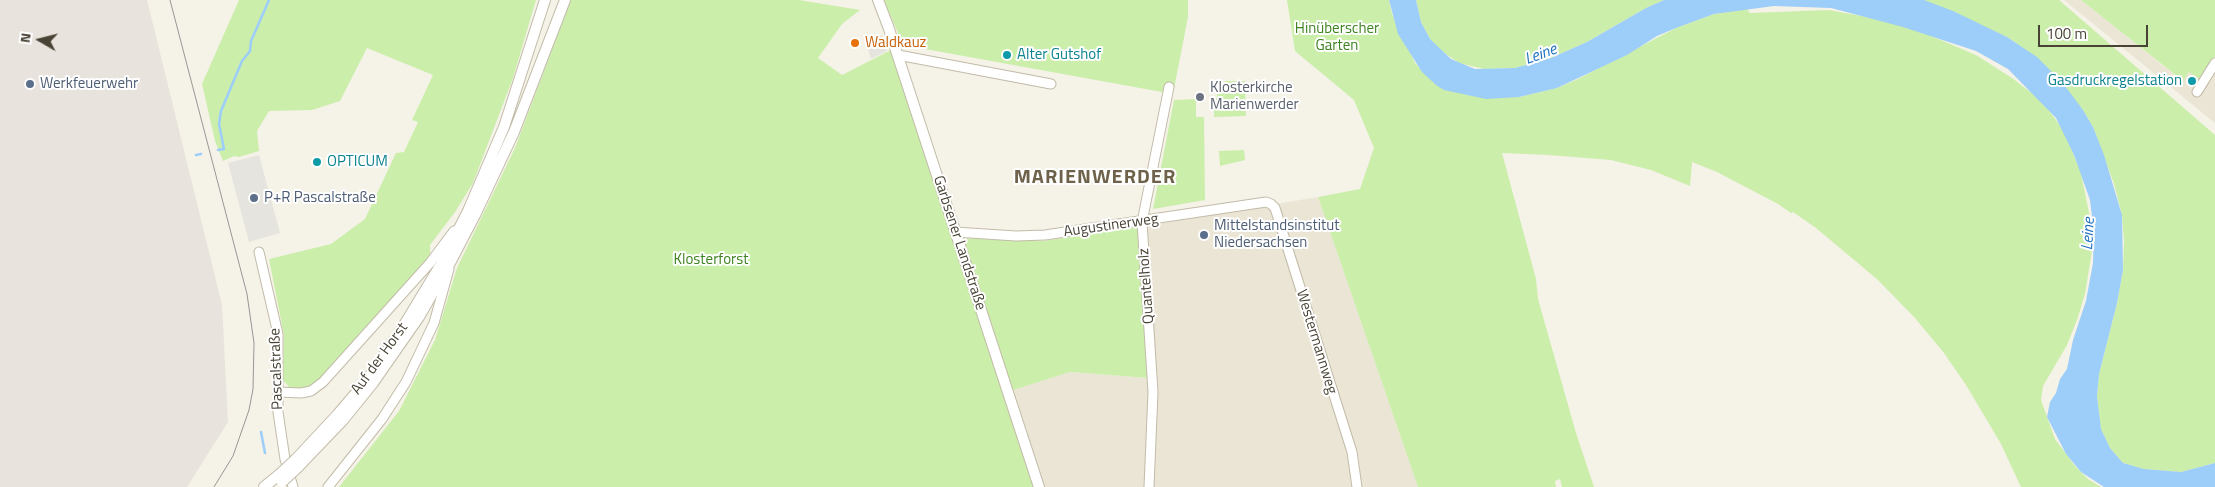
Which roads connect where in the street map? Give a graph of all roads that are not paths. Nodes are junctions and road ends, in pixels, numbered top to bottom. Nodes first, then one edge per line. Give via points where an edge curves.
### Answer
1 (545, 0) edge
2 (565, 0) edge
3 (878, 0) edge
4 (898, 55) junction
5 (2215, 63) edge
6 (1051, 84) dead end
7 (1169, 87) dead end
8 (2197, 92) dead end
9 (1266, 202) joint
10 (468, 211) junction
11 (1142, 222) junction
12 (955, 232) junction
13 (259, 252) dead end
14 (451, 261) junction
15 (419, 317) junction
16 (427, 338) junction
17 (278, 392) junction
18 (297, 463) junction
19 (279, 481) edge
20 (264, 487) edge
21 (293, 487) edge
22 (328, 487) edge
23 (1039, 487) edge
24 (1149, 487) edge
25 (1357, 487) edge

1 - 10 street, Auf der Horst via 507,118
2 - 14 street, Auf der Horst via 514,132
3 - 4 street, Garbsener Landstraße
4 - 6 street
4 - 12 street, Garbsener Landstraße
5 - 8 street
7 - 11 street, Quantelholz
9 - 11 street, Augustinerweg
9 - 25 street, Westermannweg via 1275,208 1349,444
10 - 17 street, Auf der Horst via 430,263 323,382 301,393
10 - 18 street, Auf der Horst via 413,312 383,358
11 - 12 street, Augustinerweg via 1046,235
11 - 24 street, Quantelholz via 1153,392
12 - 23 street, Garbsener Landstraße
13 - 17 street, Pascalstraße via 278,334
14 - 15 street, Auf der Horst
14 - 16 street, Auf der Horst via 434,324
15 - 16 street, Auf der Horst via 428,320
15 - 18 street, Auf der Horst via 373,383 337,427
16 - 22 street, Auf der Horst via 396,399
17 - 21 street, Pascalstraße via 280,436
18 - 19 street, Auf der Horst, bridge
19 - 20 street, Auf der Horst

